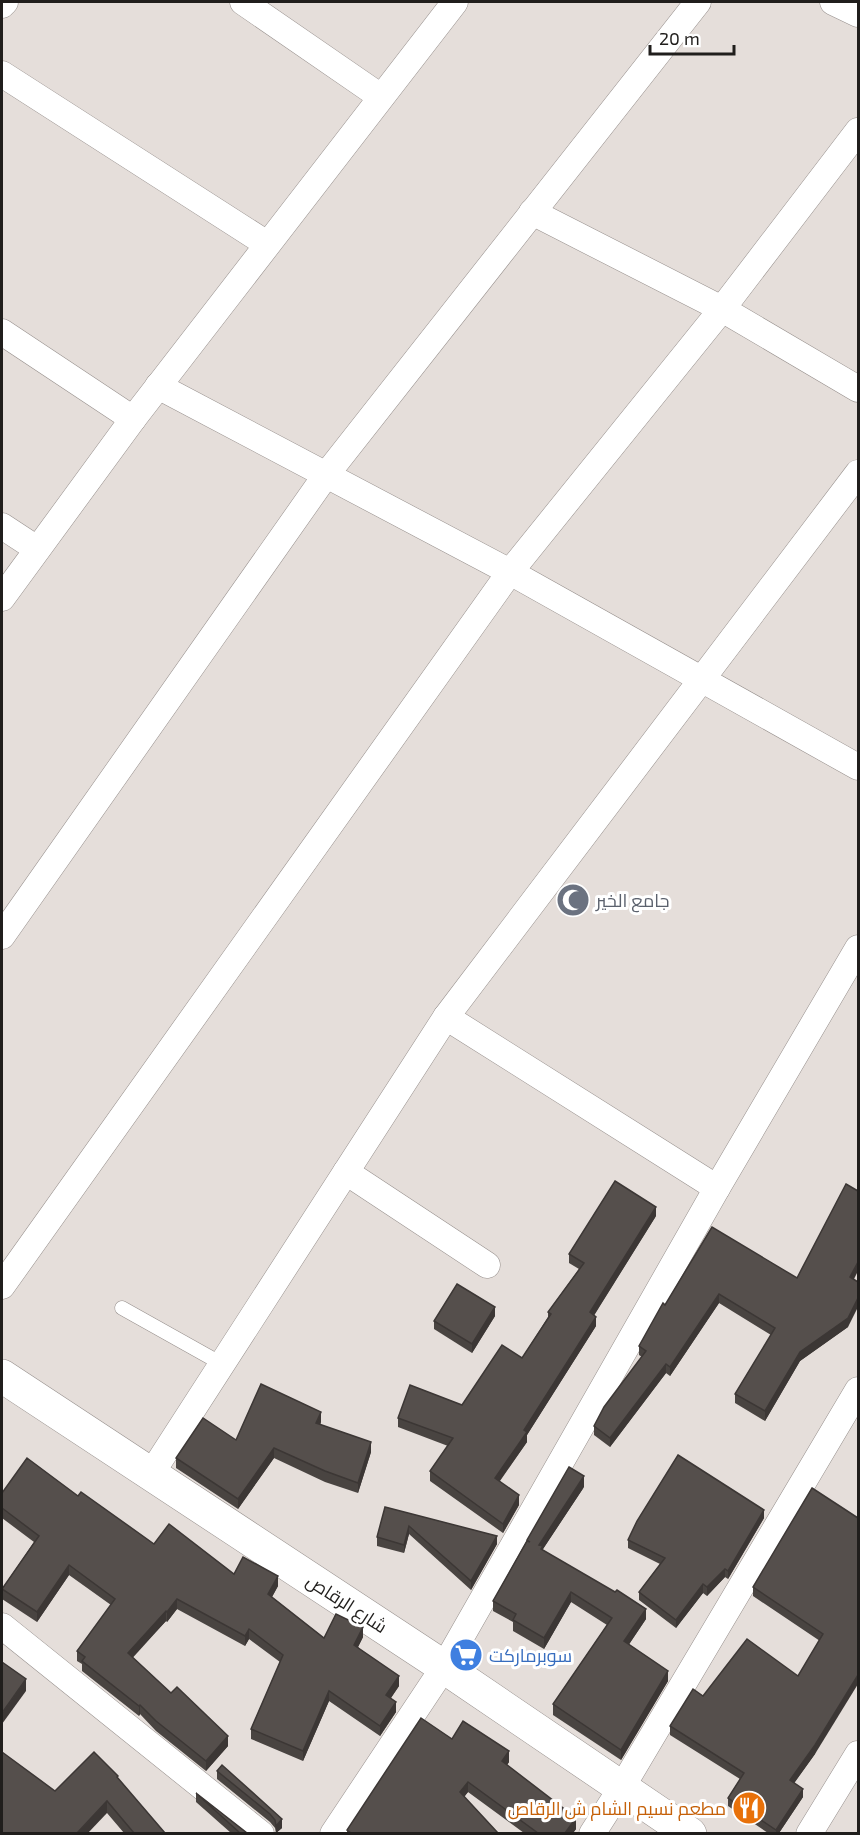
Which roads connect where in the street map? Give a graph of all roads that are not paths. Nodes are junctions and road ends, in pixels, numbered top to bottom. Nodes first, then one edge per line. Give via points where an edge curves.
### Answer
1 (4, 2) edge
2 (243, 2) edge
3 (455, 2) edge
4 (698, 2) edge
5 (833, 2) edge
6 (2, 5) edge
7 (858, 14) edge
8 (2, 74) edge
9 (381, 97) junction
10 (858, 131) edge
11 (532, 212) junction
12 (267, 244) junction
13 (722, 309) junction
14 (2, 332) edge
15 (158, 386) junction
16 (858, 388) edge
17 (133, 419) junction
18 (858, 473) edge
19 (326, 475) junction
20 (2, 526) edge
21 (37, 549) junction
22 (510, 572) junction
23 (2, 598) edge
24 (702, 679) junction
25 (858, 767) edge
26 (2, 936) edge
27 (858, 948) edge
28 (446, 1017) junction
29 (346, 1172) junction
30 (717, 1188) junction
31 (487, 1265) dead end
32 (2, 1286) edge
33 (122, 1308) dead end
34 (222, 1364) junction
35 (2, 1376) edge
36 (858, 1390) edge
37 (151, 1474) junction
38 (2, 1626) edge
39 (444, 1667) junction
40 (858, 1754) edge
41 (622, 1787) junction
42 (261, 1833) edge
43 (333, 1833) edge
44 (592, 1833) edge
45 (690, 1833) edge
46 (809, 1833) edge

1 - 6 street
2 - 9 street
3 - 9 street
4 - 11 street
5 - 7 street
8 - 12 street
9 - 12 street
10 - 13 street
11 - 13 street
11 - 19 street
12 - 15 street
13 - 16 street
13 - 22 street
14 - 17 street
15 - 17 street
15 - 19 street
17 - 21 street
18 - 24 street
19 - 22 street
19 - 26 street
20 - 21 street
21 - 23 street
22 - 24 street
22 - 32 street
24 - 25 street
24 - 28 street
27 - 30 street
28 - 29 street
28 - 30 street
29 - 31 street
29 - 34 street
30 - 39 street
33 - 34 lane
34 - 37 street
35 - 37 street, شارع الرقاص
36 - 41 street
37 - 39 street, شارع الرقاص
38 - 42 street
39 - 41 street, شارع الرقاص
39 - 43 street
40 - 46 street
41 - 44 street
41 - 45 street, شارع الرقاص

